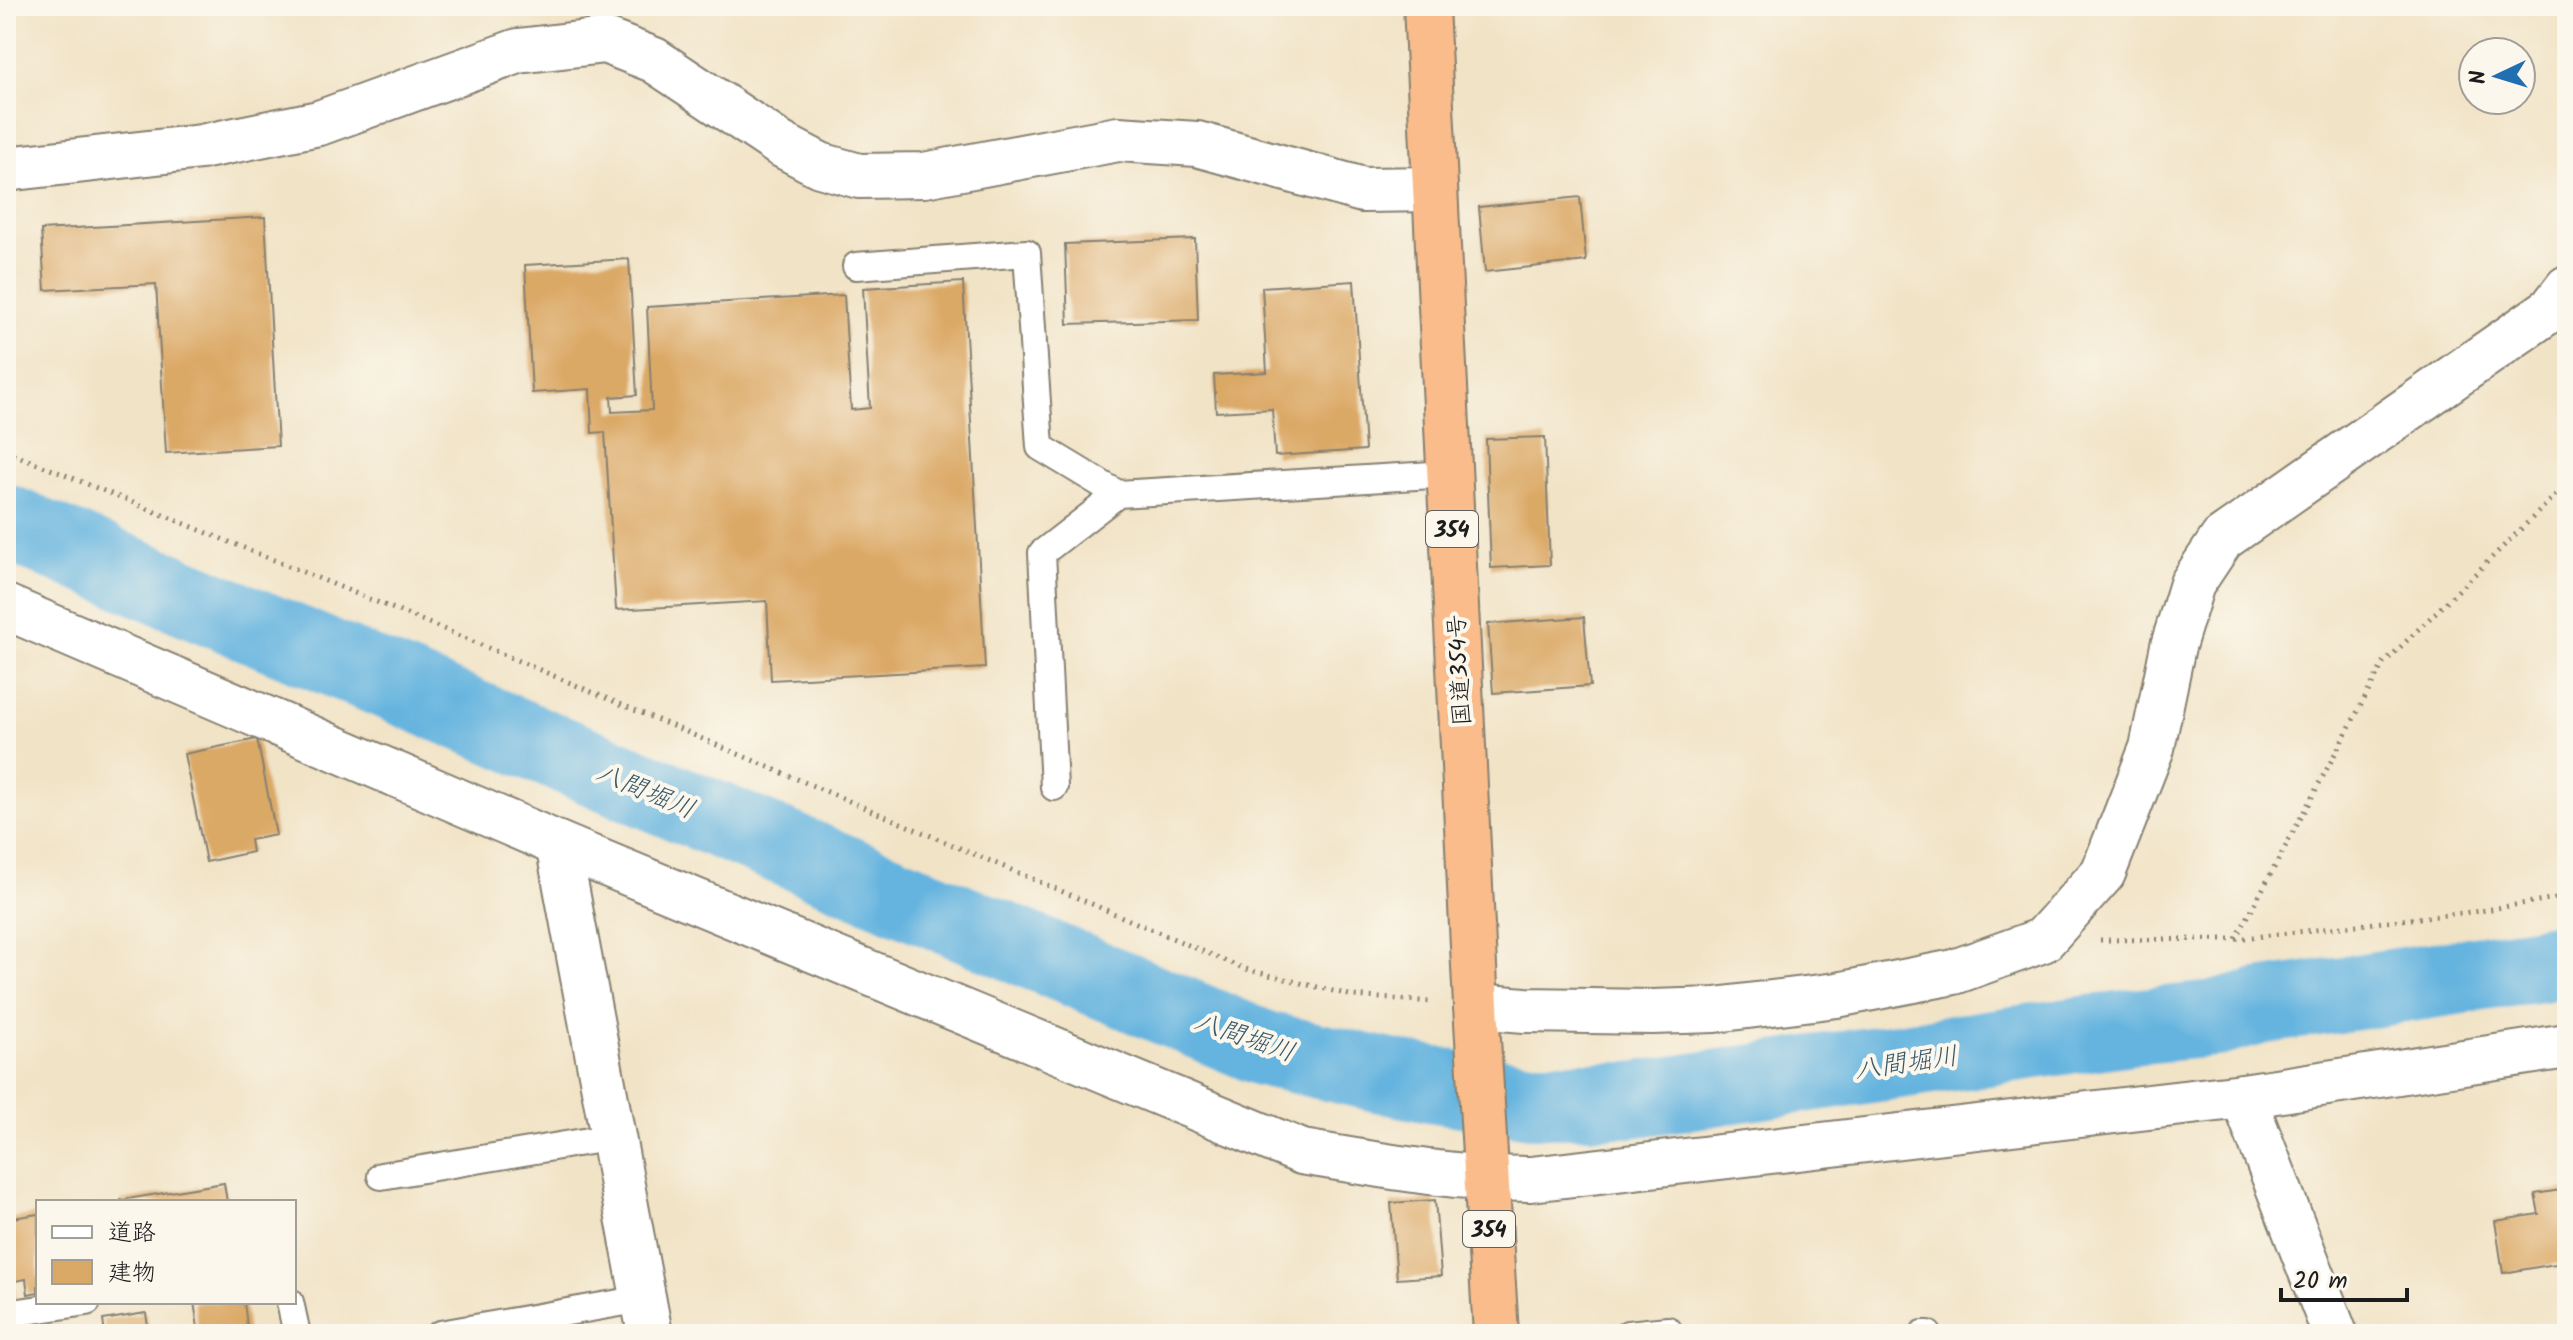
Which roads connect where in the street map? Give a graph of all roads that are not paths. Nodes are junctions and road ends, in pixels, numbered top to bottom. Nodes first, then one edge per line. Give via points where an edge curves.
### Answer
1 (1426, 6) edge
2 (6, 169) edge
3 (1434, 189) junction
4 (856, 266) dead end
5 (2567, 288) edge
6 (1449, 474) junction
7 (1118, 494) junction
8 (6, 607) edge
9 (1054, 787) dead end
10 (558, 844) junction
11 (1476, 1006) junction
12 (2567, 1046) edge
13 (2243, 1096) junction
14 (613, 1137) junction
15 (381, 1176) dead end
16 (1487, 1179) junction
17 (74, 1304) edge
18 (290, 1304) edge
19 (6, 1314) edge
20 (647, 1316) edge
21 (297, 1334) edge
22 (440, 1334) edge
23 (1496, 1334) edge
24 (1628, 1334) edge
25 (1669, 1334) edge
26 (2335, 1334) edge

1 - 3 highway, 国道354号 / 354
2 - 3 street via 201,147 304,126 518,51 605,41 654,60 780,144 820,165 859,176 924,175 1118,139 1197,144 1363,190
3 - 6 highway, 国道354号 / 354
4 - 7 lane via 1027,253 1040,447
5 - 11 street via 2551,309 2222,539 2192,584 2152,748 2103,873 2043,940 1954,972 1837,995 1715,1010
6 - 7 lane
6 - 11 highway, 国道354号 / 354
7 - 9 lane via 1042,553
8 - 10 street
10 - 14 street
10 - 16 street via 1302,1152
11 - 16 highway, 国道354号 / 354
12 - 13 street
13 - 16 street via 1531,1179
13 - 26 street
14 - 15 lane
14 - 20 street
16 - 23 highway, 国道354号 / 354
17 - 19 lane
18 - 21 lane
20 - 22 lane
24 - 25 lane

